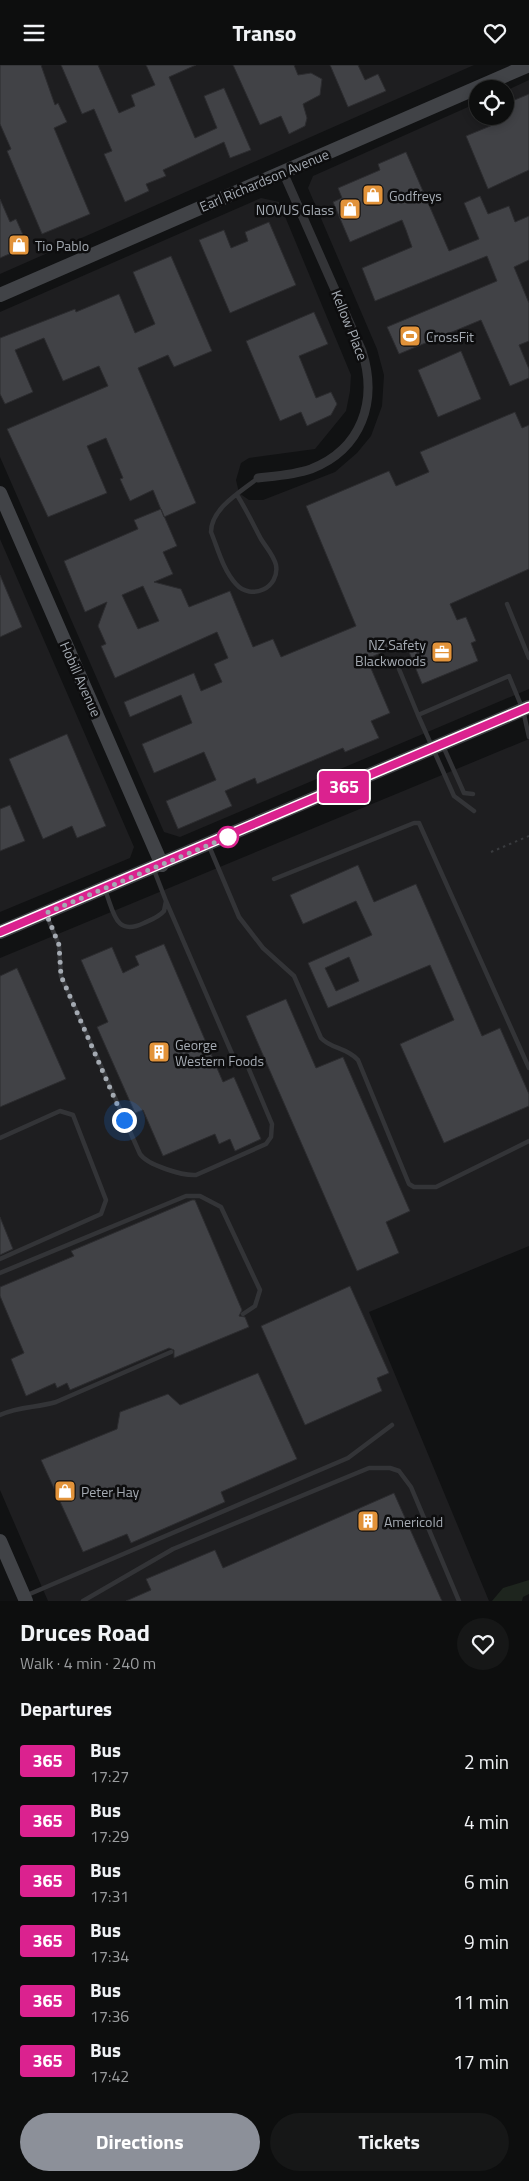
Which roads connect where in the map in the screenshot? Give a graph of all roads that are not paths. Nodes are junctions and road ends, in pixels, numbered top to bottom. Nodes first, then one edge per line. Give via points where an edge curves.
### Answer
1 (529, 65) edge
2 (283, 172) junction
3 (0, 295) edge
4 (258, 478) joint
5 (0, 493) edge
6 (237, 495) junction
7 (507, 605) dead end
8 (529, 658) edge
9 (398, 669) dead end
10 (527, 711) edge
11 (418, 715) junction
12 (529, 737) edge
13 (438, 747) junction
14 (473, 794) dead end
15 (474, 811) dead end
16 (208, 845) junction
17 (158, 867) junction
18 (274, 879) dead end
19 (104, 889) junction
20 (166, 901) junction
21 (46, 913) junction
22 (0, 932) edge
23 (529, 1068) edge
24 (0, 1138) edge
25 (529, 1141) edge
26 (0, 1259) edge
27 (0, 1273) edge
28 (244, 1314) dead end
29 (171, 1351) dead end
30 (0, 1415) edge
31 (392, 1425) dead end
32 (0, 1541) edge
33 (25, 1599) edge
34 (83, 1601) edge
35 (459, 1601) edge

1 - 2 street, Earl Richardson Avenue
2 - 3 street, Earl Richardson Avenue
2 - 4 street, Kellow Place via 362,351 368,369 368,399 356,432 336,456 310,469
4 - 6 lane
5 - 17 street, Hobill Avenue
6 - 6 lane via 223,507 213,522 211,532 237,585 254,592 264,590 277,576 276,563
7 - 8 lane
9 - 11 lane
10 - 11 lane via 509,676
10 - 12 lane
10 - 13 street
11 - 13 lane
13 - 14 lane via 464,793
13 - 15 lane via 454,796
13 - 16 street
16 - 17 street
16 - 25 lane via 239,917 263,948 294,976 321,1038 326,1043 346,1049 358,1060 409,1184 436,1187
17 - 19 street
17 - 20 lane
18 - 23 lane via 419,823
19 - 20 lane via 117,921 125,928 132,929 161,915
19 - 21 street
20 - 21 lane via 233,1055 248,1067 272,1124 271,1137 266,1144 187,1176 145,1161 140,1154 64,984 59,945
21 - 22 street
24 - 26 lane via 60,1111 73,1115 106,1200 101,1214
27 - 28 lane via 186,1196 196,1195 222,1207 260,1290 255,1306
29 - 30 lane via 56,1402 15,1408
31 - 33 lane via 348,1457
32 - 33 street
34 - 35 lane via 173,1549 369,1468 381,1467 398,1471 411,1487

